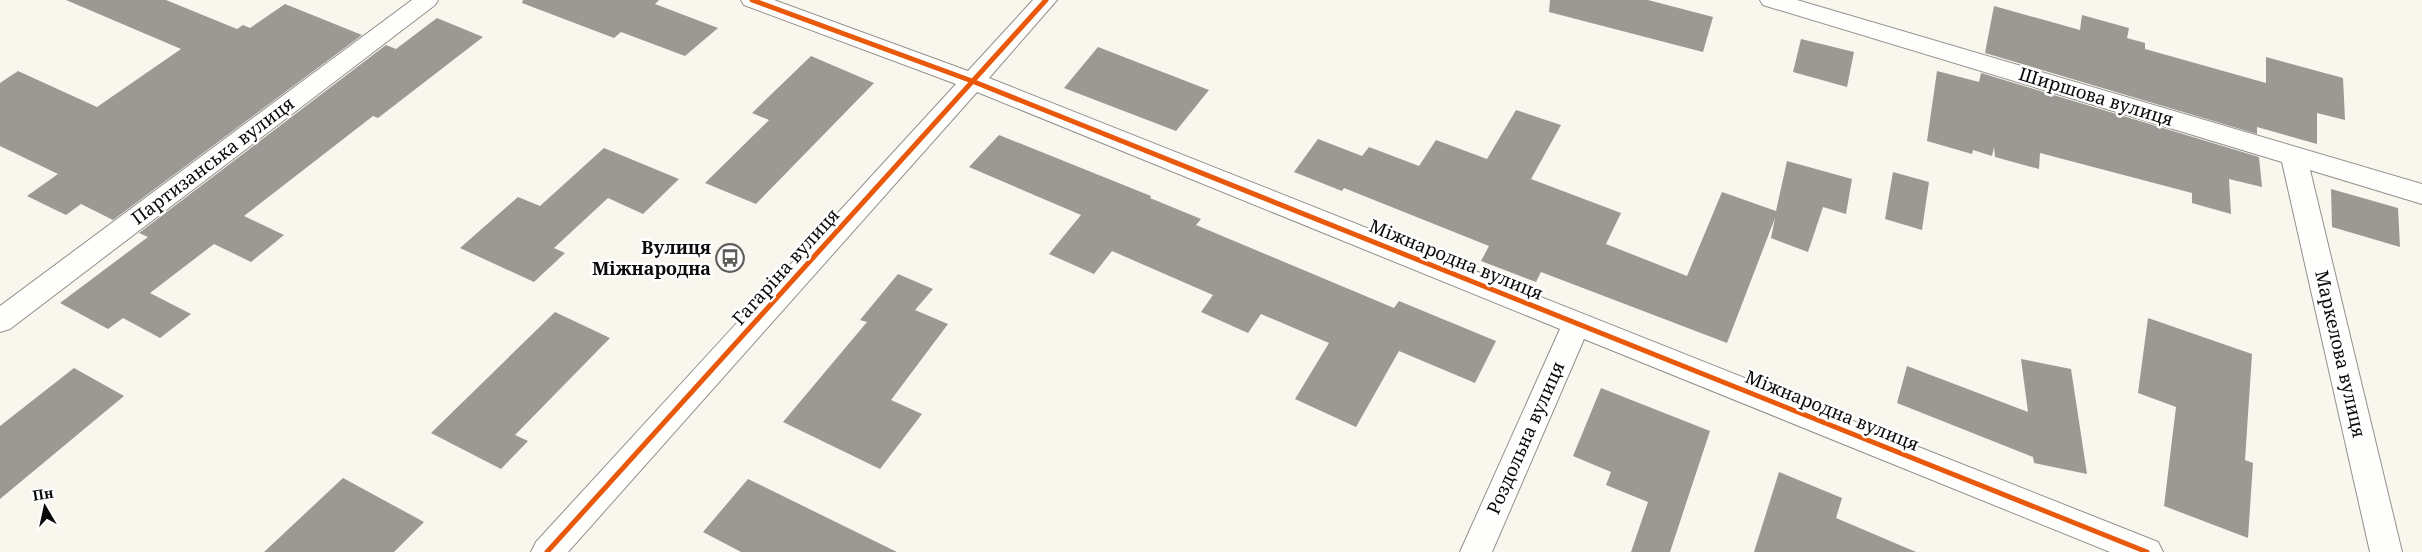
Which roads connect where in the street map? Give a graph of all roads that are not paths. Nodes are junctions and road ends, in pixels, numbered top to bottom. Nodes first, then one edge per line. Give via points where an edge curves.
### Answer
1 (426, 0) edge
2 (752, 0) edge
3 (1046, 0) edge
4 (1771, 0) edge
5 (972, 81) junction
6 (2294, 157) junction
7 (2422, 194) edge
8 (0, 321) edge
9 (1576, 323) junction
10 (547, 552) edge
11 (1476, 552) edge
12 (2147, 552) edge
13 (2386, 552) edge

1 - 8 street, Партизанська вулиця
2 - 5 street, Міжнародна вулиця
3 - 5 street, Гагаріна вулиця
4 - 6 street, Ширшова вулиця
5 - 9 street, Міжнародна вулиця
5 - 10 street, Гагаріна вулиця
6 - 7 street, Ширшова вулиця
6 - 13 street, Маркелова вулиця
9 - 11 street, Роздольна вулиця
9 - 12 street, Міжнародна вулиця

